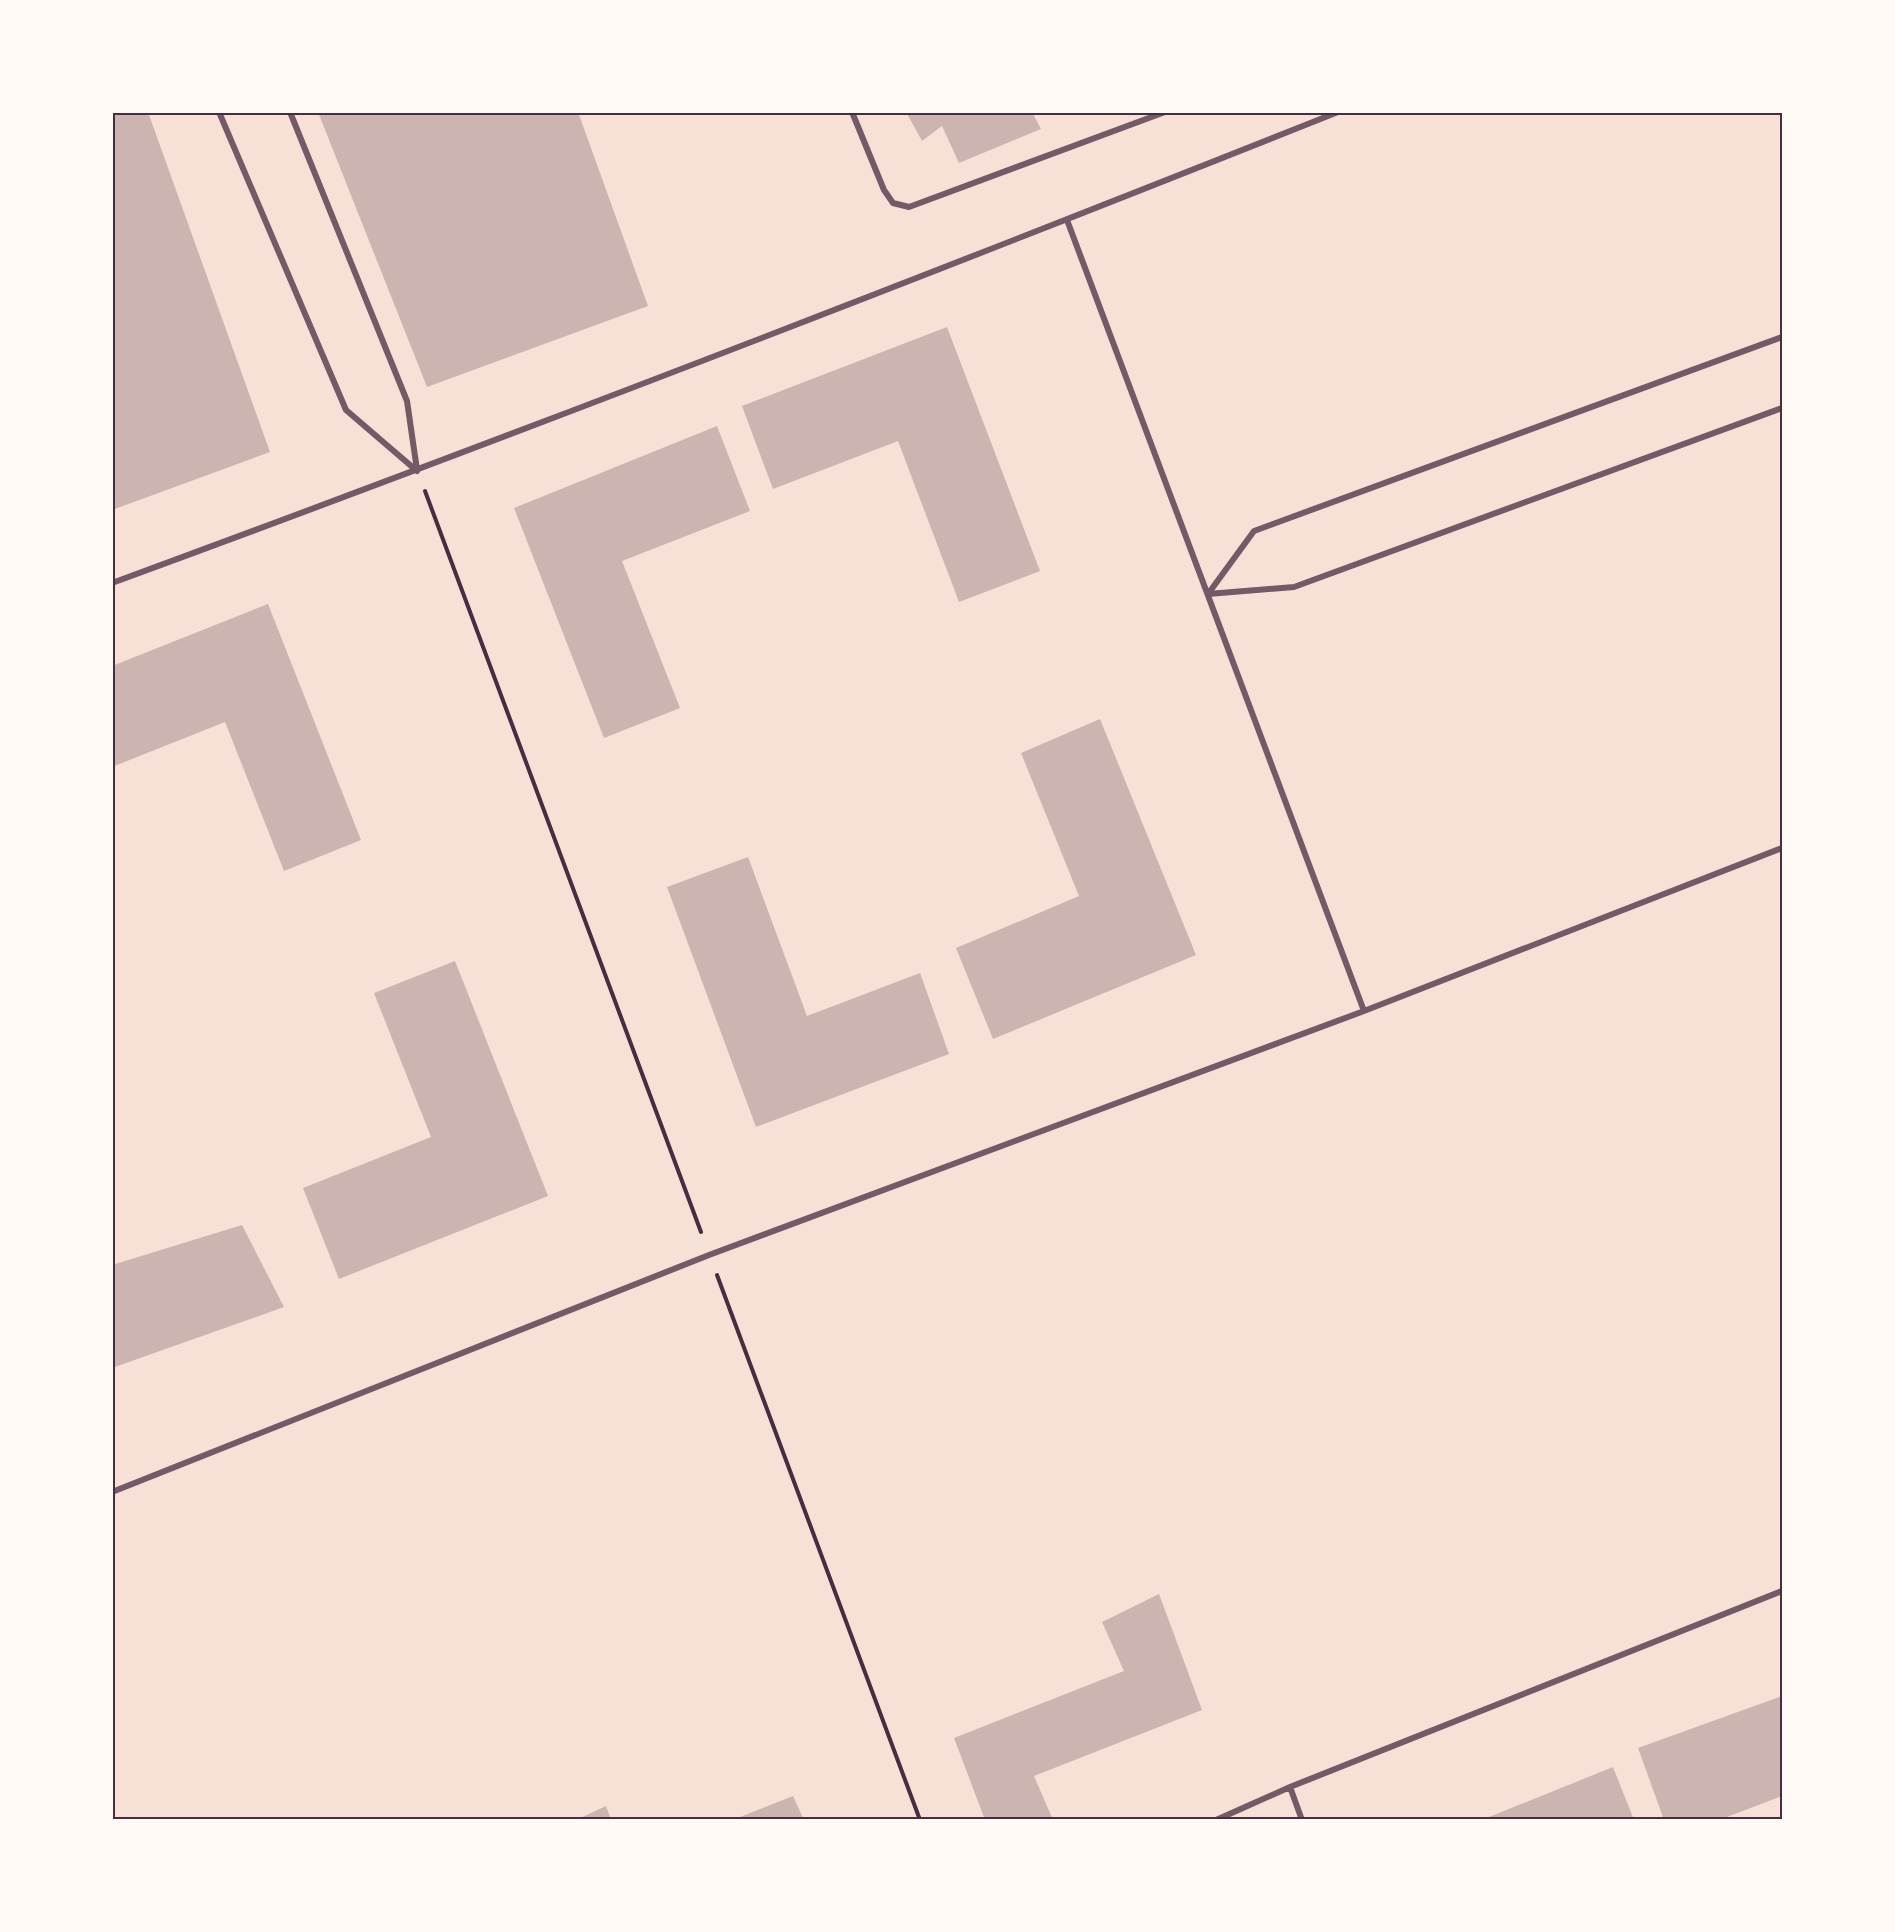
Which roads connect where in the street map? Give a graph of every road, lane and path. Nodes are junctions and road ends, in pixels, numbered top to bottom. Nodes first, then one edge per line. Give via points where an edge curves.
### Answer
1 (219, 112) edge
2 (290, 112) edge
3 (852, 112) edge
4 (1166, 112) edge
5 (1338, 112) edge
6 (1067, 220) junction
7 (1782, 338) edge
8 (1782, 408) edge
9 (417, 471) junction
10 (112, 583) edge
11 (1208, 594) junction
12 (1782, 848) edge
13 (1364, 1011) junction
14 (710, 1255) junction
15 (112, 1492) edge
16 (1782, 1591) edge
17 (1290, 1787) junction
18 (920, 1820) edge
19 (1216, 1820) edge
20 (1302, 1820) edge

1 - 9 street via 346,410
2 - 9 street via 407,401
3 - 4 street via 884,190 893,203 909,207
5 - 6 street
6 - 9 street
6 - 11 street
7 - 11 street via 1254,531
8 - 11 street via 1294,587
9 - 10 street
9 - 14 path
11 - 13 street
12 - 13 street
13 - 14 street
14 - 15 street
14 - 18 path
16 - 17 street
17 - 19 street
17 - 20 street

